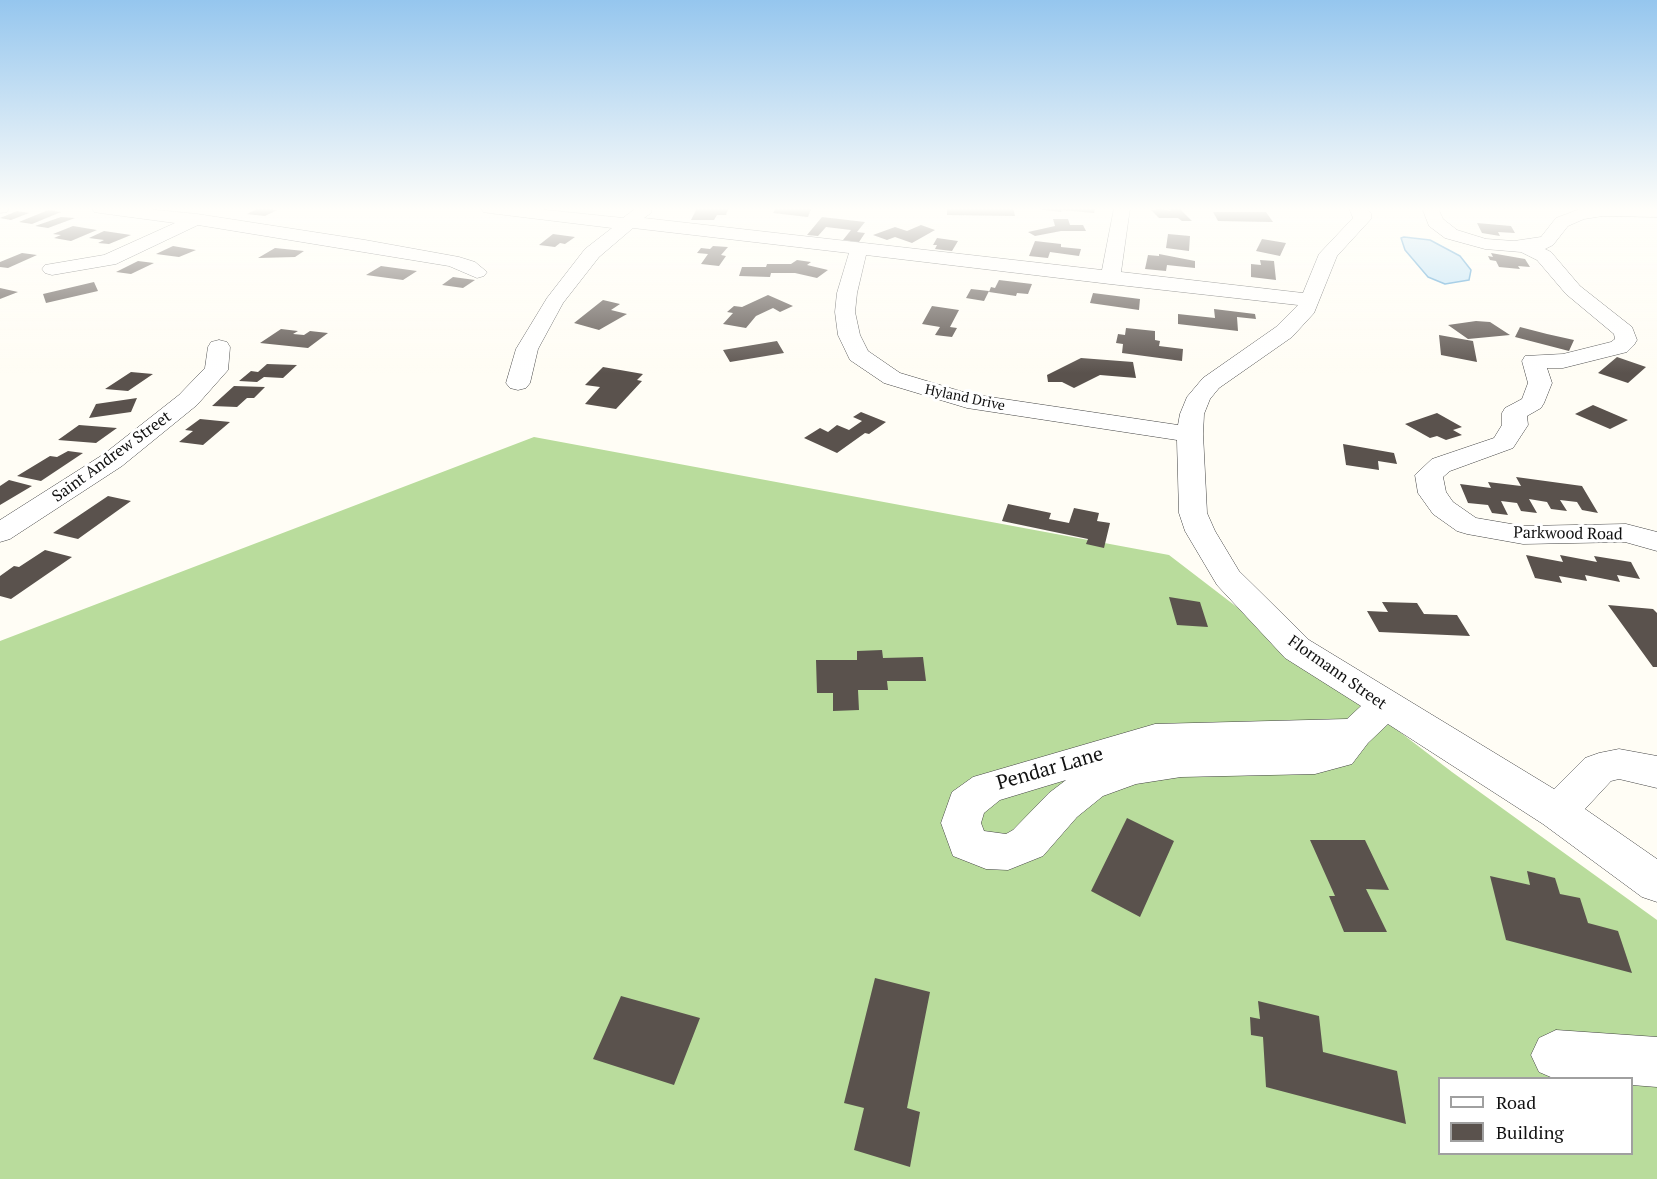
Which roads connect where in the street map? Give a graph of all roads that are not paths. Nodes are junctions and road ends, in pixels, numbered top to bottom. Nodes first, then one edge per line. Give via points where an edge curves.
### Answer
1 (90, 263) edge
2 (458, 263) edge
3 (584, 263) edge
4 (854, 263) edge
5 (981, 263) edge
6 (1113, 263) edge
7 (1325, 263) edge
8 (1546, 263) edge
9 (52, 269) dead end
10 (477, 272) dead end
11 (1110, 278) junction
12 (1311, 300) junction
13 (218, 359) dead end
14 (518, 383) dead end
15 (1190, 434) junction
16 (0, 533) edge
17 (1657, 542) edge
18 (1385, 706) junction
19 (1355, 733) junction
20 (1657, 772) edge
21 (1557, 812) junction
22 (1657, 883) edge
23 (1556, 1054) dead end
24 (1657, 1062) edge

1 - 9 street
2 - 10 street
3 - 14 street via 554,302 527,349
4 - 15 street, Hyland Drive via 845,312 849,335 858,356 892,378 967,401
5 - 11 street
6 - 11 street
7 - 12 street, Flormann Street
8 - 17 street, Parkwood Road via 1624,332 1626,340 1619,347 1571,360 1533,361 1540,383 1532,403 1514,413 1515,425 1504,443 1441,465 1429,475 1432,494 1443,508 1467,525 1523,535 1626,533
11 - 12 street
12 - 15 street, Flormann Street via 1284,332 1211,383 1199,397
13 - 16 street, Saint Andrew Street via 188,400 122,453
15 - 18 street, Flormann Street via 1192,513 1227,578 1297,649
18 - 19 street, Pendar Lane
18 - 21 street, Flormann Street
19 - 19 street, Pendar Lane via 1155,739 987,788 966,804 961,823 968,843 986,851 1008,852 1028,843 1063,805 1089,785 1134,769 1181,762 1314,759 1339,753
20 - 21 street via 1619,764 1599,769
21 - 22 street, Flormann Street
23 - 24 street

